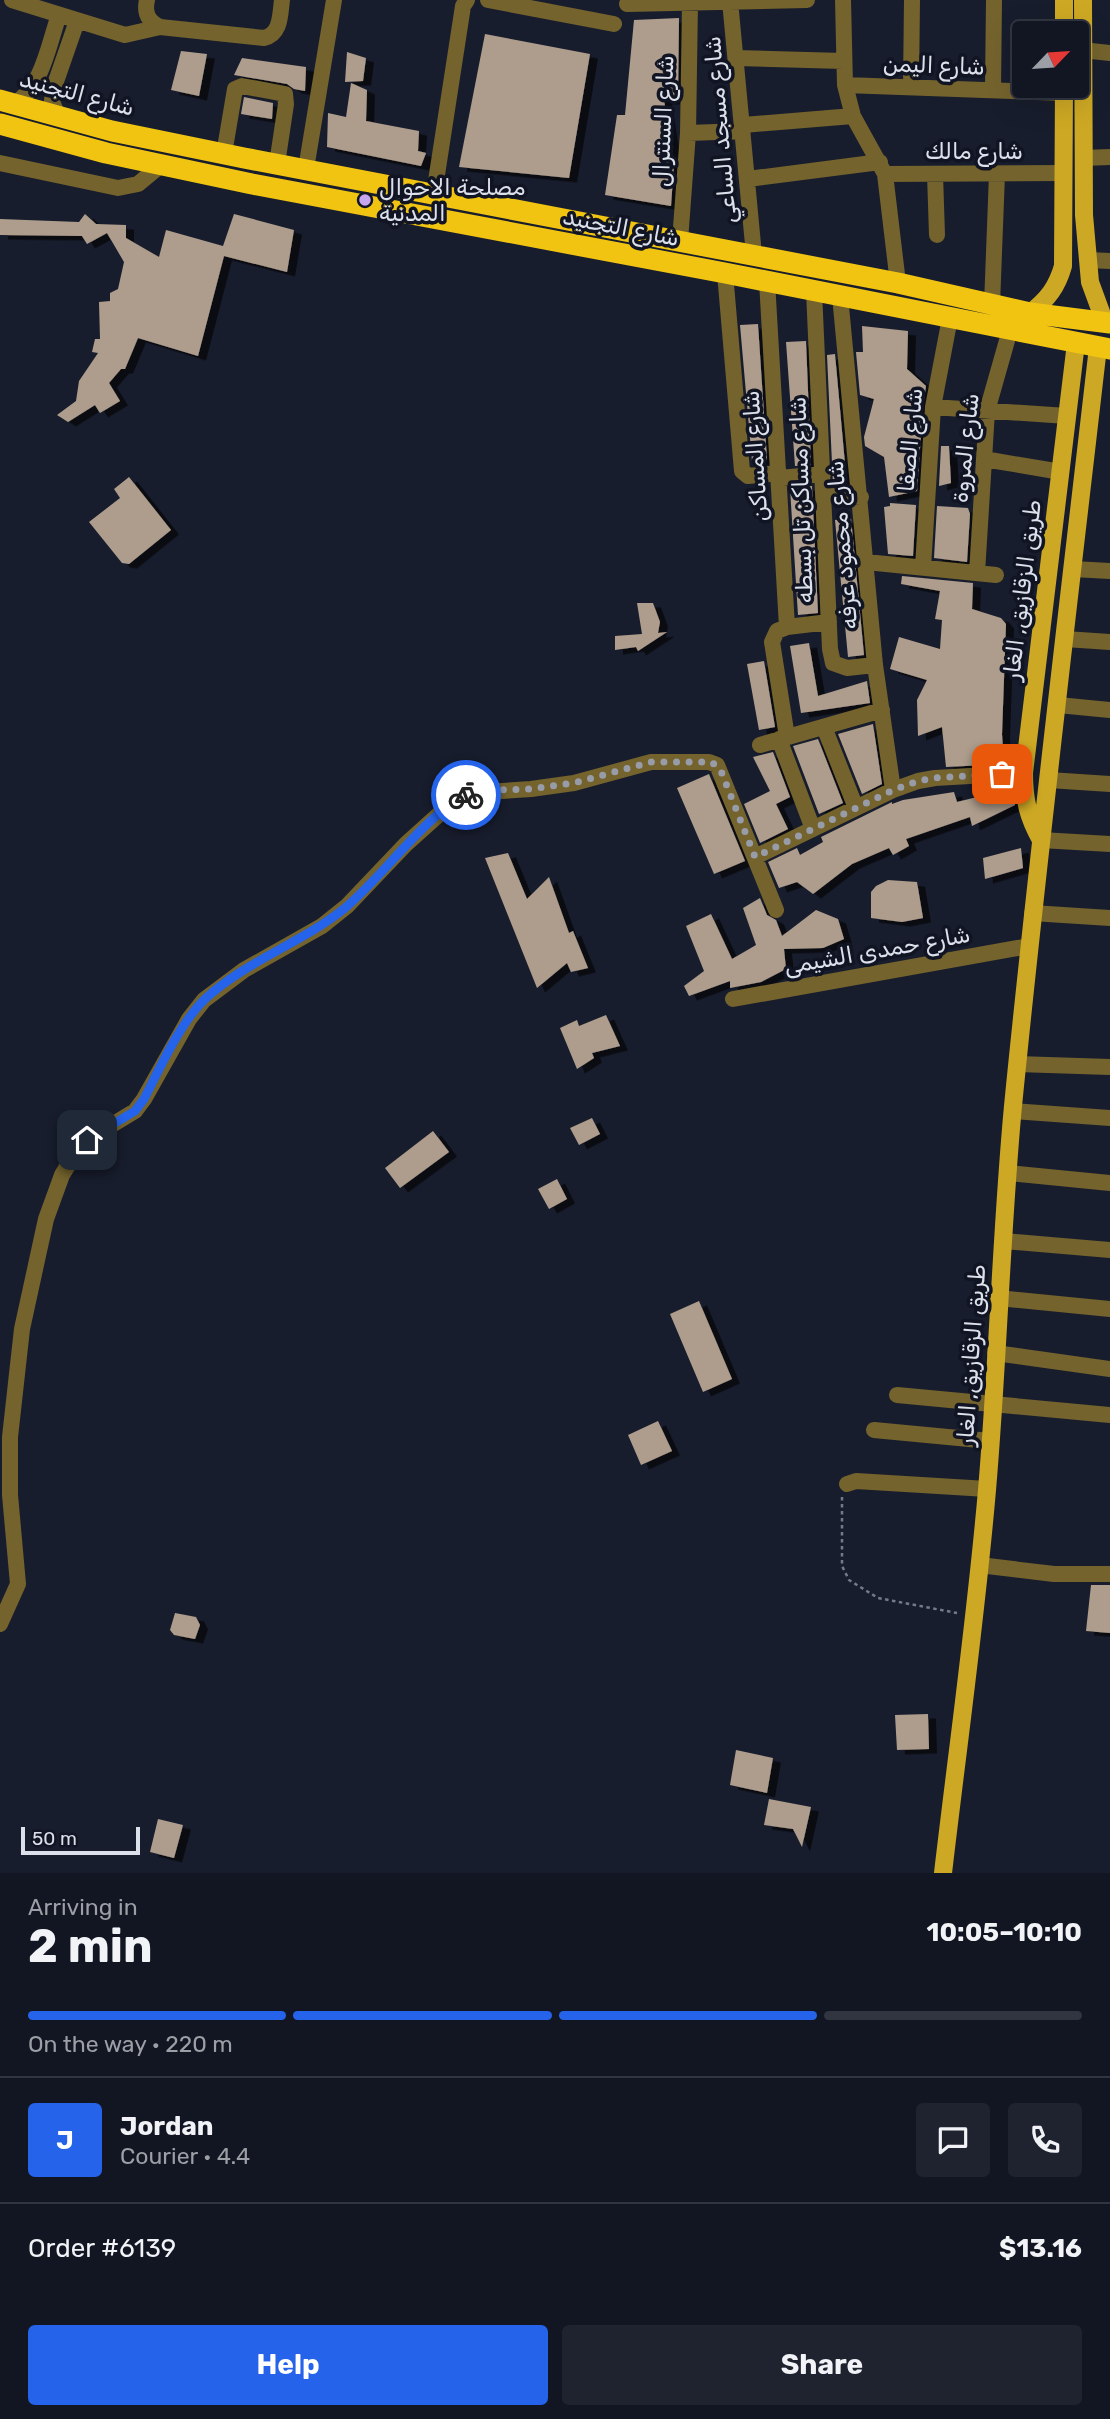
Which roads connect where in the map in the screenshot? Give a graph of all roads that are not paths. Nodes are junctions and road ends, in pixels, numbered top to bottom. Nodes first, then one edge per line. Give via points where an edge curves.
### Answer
1 (12, 0) edge
2 (147, 0) edge
3 (282, 0) edge
4 (334, 0) edge
5 (467, 0) edge
6 (488, 0) edge
7 (807, 0) edge
8 (844, 0) edge
9 (912, 0) edge
10 (994, 0) edge
11 (1064, 0) edge
12 (1083, 0) edge
13 (730, 1) edge
14 (776, 1) edge
15 (690, 3) junction
16 (627, 4) dead end
17 (59, 15) junction
18 (77, 21) junction
19 (1064, 21) edge
20 (1083, 21) edge
21 (614, 23) dead end
22 (160, 27) junction
23 (1089, 51) edge
24 (1110, 53) edge
25 (736, 58) junction
26 (844, 61) junction
27 (845, 85) junction
28 (911, 87) junction
29 (993, 90) junction
30 (1012, 90) edge
31 (1064, 98) edge
32 (1082, 98) edge
33 (5, 106) edge
34 (853, 116) junction
35 (58, 117) junction
36 (0, 124) edge
37 (743, 128) junction
38 (688, 132) junction
39 (106, 153) junction
40 (224, 154) junction
41 (1110, 157) edge
42 (0, 163) edge
43 (277, 164) junction
44 (160, 165) junction
45 (1083, 165) junction
46 (883, 168) junction
47 (306, 169) junction
48 (1064, 173) junction
49 (935, 174) junction
50 (997, 174) junction
51 (748, 178) junction
52 (434, 194) junction
53 (937, 235) dead end
54 (680, 241) junction
55 (754, 255) junction
56 (1088, 260) junction
57 (1110, 261) edge
58 (724, 273) junction
59 (766, 281) junction
60 (898, 283) junction
61 (814, 291) junction
62 (840, 296) junction
63 (992, 305) junction
64 (1030, 313) junction
65 (950, 318) junction
66 (1107, 323) edge
67 (1010, 330) junction
68 (1076, 343) junction
69 (1104, 348) edge
70 (933, 407) junction
71 (987, 411) junction
72 (1068, 416) junction
73 (984, 459) junction
74 (1061, 472) junction
75 (823, 474) junction
76 (780, 476) junction
77 (824, 495) junction
78 (861, 497) junction
79 (866, 562) junction
80 (923, 567) junction
81 (1073, 569) junction
82 (1110, 571) edge
83 (977, 573) junction
84 (996, 575) dead end
85 (829, 622) junction
86 (788, 627) junction
87 (1065, 639) junction
88 (1110, 642) edge
89 (875, 665) junction
90 (1058, 705) junction
91 (881, 710) junction
92 (1110, 710) edge
93 (824, 727) junction
94 (783, 738) junction
95 (760, 745) dead end
96 (1024, 773) junction
97 (1049, 780) junction
98 (1110, 784) edge
99 (893, 790) junction
100 (856, 808) junction
101 (813, 829) junction
102 (1041, 840) junction
103 (1110, 844) edge
104 (755, 857) junction
105 (776, 910) dead end
106 (1032, 913) junction
107 (1110, 918) edge
108 (1029, 946) junction
109 (733, 999) dead end
110 (1017, 1064) junction
111 (1110, 1067) edge
112 (1013, 1111) junction
113 (1110, 1118) edge
114 (1008, 1173) junction
115 (1110, 1183) edge
116 (1004, 1241) junction
117 (1110, 1250) edge
118 (998, 1298) junction
119 (1110, 1309) edge
120 (995, 1353) junction
121 (1110, 1369) edge
122 (897, 1395) dead end
123 (992, 1402) junction
124 (1110, 1415) edge
125 (874, 1430) dead end
126 (990, 1441) junction
127 (847, 1484) road end
128 (987, 1489) junction
129 (979, 1565) junction
130 (1110, 1574) edge
131 (0, 1623) edge
132 (943, 1873) edge

1 - 17 street
2 - 22 street via 147,16
3 - 22 street via 278,27 270,37
4 - 47 street
5 - 52 street
6 - 21 street
7 - 14 street
8 - 26 street
9 - 28 street
10 - 29 street
11 - 19 main road
12 - 20 main road
13 - 14 street
13 - 15 street
13 - 25 street, شارع مسجد الساعي
15 - 16 street
15 - 38 street, شارع السنترال
17 - 18 street
17 - 33 street via 36,83 30,92
18 - 22 street via 125,35
18 - 35 street via 53,90
23 - 24 street
25 - 26 street
25 - 37 street, شارع مسجد الساعي
26 - 27 street
27 - 28 street, شارع اليمن
27 - 34 street
28 - 29 street, شارع اليمن
29 - 30 street, شارع اليمن
31 - 48 main road
32 - 45 main road
33 - 35 highway, شارع التجنيد
33 - 39 highway
34 - 37 street
34 - 46 street
35 - 40 highway, شارع التجنيد
36 - 39 highway, شارع التجنيد
37 - 38 street
37 - 51 street, شارع مسجد الساعي
38 - 54 street, شارع السنترال
39 - 44 highway, شارع التجنيد
40 - 43 highway, شارع التجنيد
40 - 43 street via 235,89 264,90 285,94 286,99
41 - 45 street
42 - 44 street via 118,188 138,184
43 - 47 highway, شارع التجنيد
44 - 58 highway, شارع التجنيد
45 - 48 main road
45 - 56 main road
46 - 49 street, شارع مالك
46 - 51 street, شارع مالك
46 - 60 street
47 - 52 highway, شارع التجنيد
48 - 50 street, شارع مالك
48 - 64 main road via 1063,266 1046,301
49 - 50 street, شارع مالك
49 - 53 street
50 - 63 street
51 - 55 street, شارع مسجد الساعي
52 - 54 highway, شارع التجنيد
54 - 55 highway, شارع التجنيد
55 - 60 highway, شارع التجنيد
56 - 57 street
56 - 66 main road via 1090,282
58 - 59 highway, شارع التجنيد
58 - 76 street via 742,471 748,476
59 - 61 highway, شارع التجنيد
59 - 76 street, شارع المساكن
60 - 63 highway, شارع التجنيد
61 - 62 highway, شارع التجنيد
61 - 75 street, شارع مساكن تل بسطه
62 - 65 highway, شارع التجنيد
62 - 78 street, شارع محمود عرفه
63 - 64 highway, شارع التجنيد
64 - 66 highway, شارع التجنيد
65 - 67 highway, شارع التجنيد
65 - 70 street, شارع الصفا
67 - 68 highway, شارع التجنيد
67 - 71 street, شارع المروة
68 - 69 highway, شارع التجنيد
68 - 72 main road, طريق الزقازيق, الغار
69 - 81 main road, طريق الزقازيق, الغار
70 - 71 street
70 - 80 street, شارع الصفا
71 - 72 street
71 - 73 street, شارع المروة
72 - 74 main road, طريق الزقازيق, الغار
73 - 74 street
73 - 83 street, شارع المروة
74 - 96 main road, طريق الزقازيق, الغار
75 - 76 street
75 - 77 street, شارع مساكن تل بسطه
76 - 86 street, شارع المساكن
77 - 78 street
77 - 85 street, شارع مساكن تل بسطه
78 - 79 street, شارع محمود عرفه
79 - 80 street
79 - 89 street, شارع محمود عرفه
80 - 83 street
81 - 82 street
81 - 87 main road, طريق الزقازيق, الغار
83 - 84 street
85 - 86 street
85 - 89 street, شارع مساكن تل بسطه via 833,663 846,668
86 - 94 street via 776,631 772,642
87 - 88 street
87 - 90 main road, طريق الزقازيق, الغار
89 - 91 street, شارع محمود عرفه
90 - 92 street
90 - 97 main road, طريق الزقازيق, الغار
91 - 93 street
91 - 99 street, شارع محمود عرفه
93 - 94 street
93 - 100 street
94 - 95 street
94 - 101 street
96 - 99 street via 935,778
96 - 102 main road, طريق الزقازيق, الغار via 1028,818
97 - 98 street
97 - 102 main road, طريق الزقازيق, الغار
99 - 100 street
100 - 101 street
101 - 104 street
102 - 103 street
102 - 106 main road, طريق الزقازيق, الغار
104 - 105 street
104 - 131 street via 721,771 709,762 651,762 574,783 472,793 456,799 323,926 244,970 204,1000 135,1111 87,1140 76,1152 46,1219 22,1329 10,1437 18,1584
106 - 107 street
106 - 108 main road, طريق الزقازيق, الغار
108 - 109 street, شارع حمدى الشيمى
108 - 110 main road, طريق الزقازيق, الغار
110 - 111 street
110 - 112 main road, طريق الزقازيق, الغار
112 - 113 street
112 - 114 main road, طريق الزقازيق, الغار
114 - 115 street
114 - 116 main road, طريق الزقازيق, الغار
116 - 117 street
116 - 118 main road, طريق الزقازيق, الغار
118 - 119 street
118 - 120 main road, طريق الزقازيق, الغار
120 - 121 street
120 - 123 main road, طريق الزقازيق, الغار
122 - 123 street
123 - 124 street
123 - 126 main road, طريق الزقازيق, الغار
125 - 126 street
126 - 128 main road, طريق الزقازيق, الغار
127 - 128 street via 856,1480
128 - 129 main road, طريق الزقازيق, الغار
129 - 130 street via 1054,1574
129 - 132 main road, طريق الزقازيق, الغار

